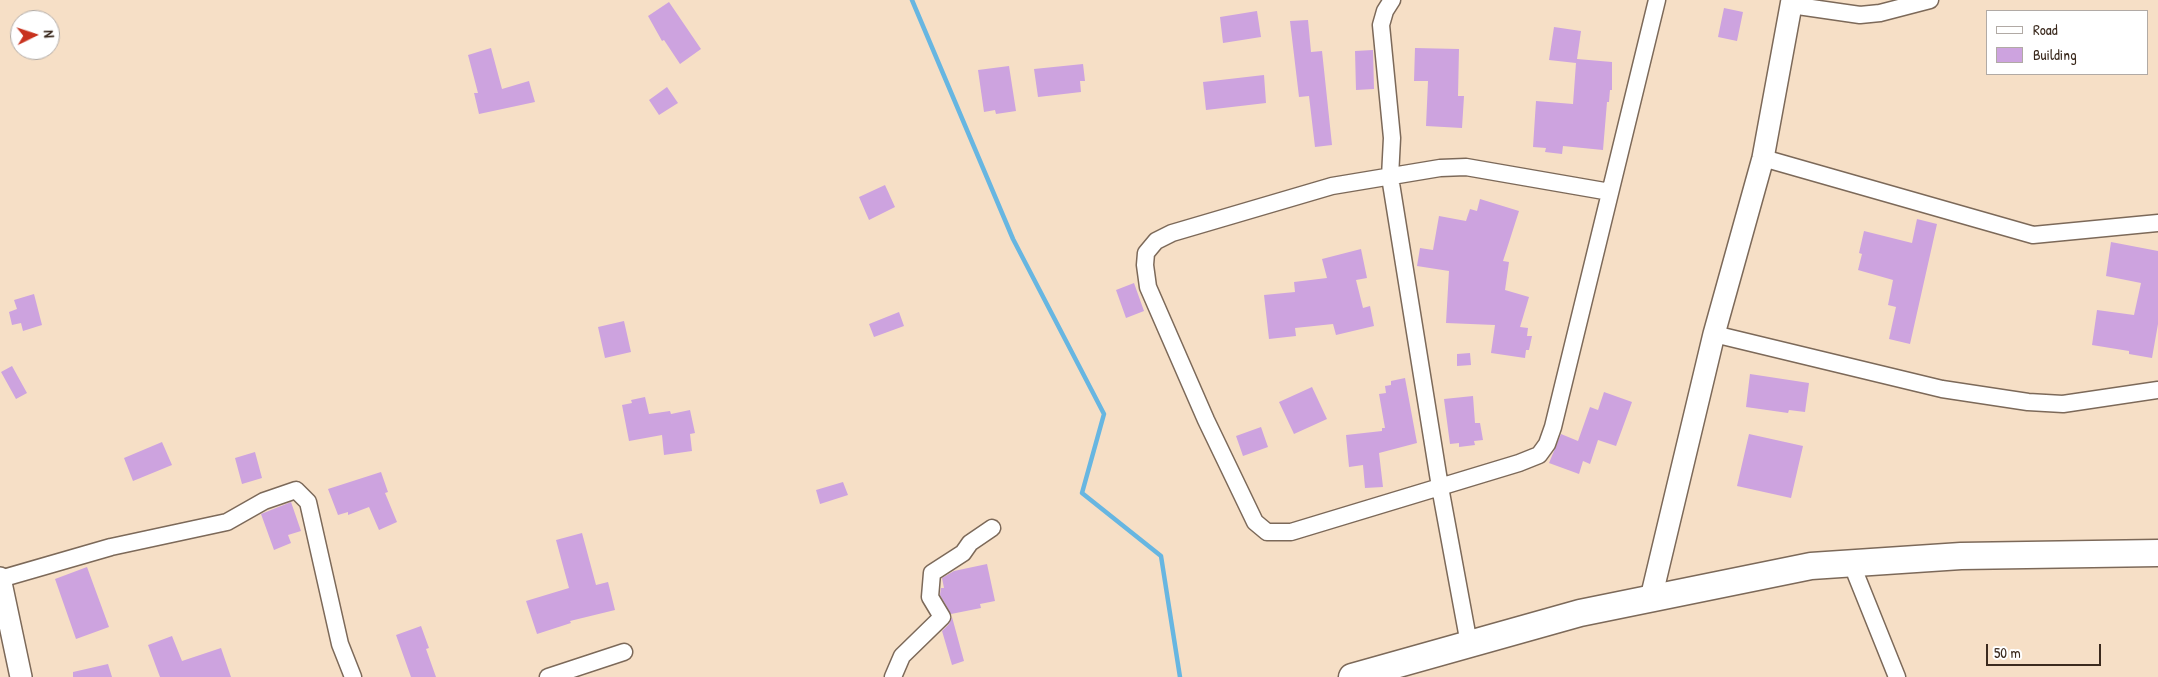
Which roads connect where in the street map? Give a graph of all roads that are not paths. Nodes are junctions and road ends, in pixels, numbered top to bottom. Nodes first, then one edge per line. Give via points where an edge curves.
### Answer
1 (1392, 0) edge
2 (1657, 0) edge
3 (1930, 0) edge
4 (1792, 3) edge
5 (1763, 158) junction
6 (1390, 177) junction
7 (1610, 192) junction
8 (2158, 223) edge
9 (1714, 334) junction
10 (2158, 390) edge
11 (1440, 487) junction
12 (992, 528) dead end
13 (2158, 553) edge
14 (2158, 567) edge
15 (1856, 575) junction
16 (0, 579) edge
17 (1651, 598) junction
18 (1469, 644) junction
19 (624, 652) dead end
20 (21, 677) edge
21 (353, 677) edge
22 (548, 677) edge
23 (894, 677) edge
24 (1352, 677) edge
25 (1415, 677) edge
26 (1897, 677) edge

1 - 6 street via 1385,10 1381,26 1392,138
2 - 7 street
3 - 4 street via 1860,15
4 - 5 street
5 - 8 street via 2033,235
5 - 9 street
6 - 7 street via 1440,168 1466,168
6 - 11 street
6 - 11 street via 1332,186 1156,240 1146,253 1148,287 1255,522 1267,532 1291,532
7 - 11 street via 1547,444 1539,455
9 - 10 street via 1942,389 2028,402 2063,404
9 - 17 street
11 - 18 street
12 - 23 street via 970,542 963,553 932,573 930,597 942,617 902,656
13 - 17 main road via 1962,556 1811,566
14 - 15 main road
15 - 25 main road via 1698,601
15 - 26 street
16 - 20 street
16 - 21 street via 111,547 227,522 264,501 296,490 308,502 340,644
17 - 18 main road via 1580,613
18 - 24 main road
19 - 22 street

